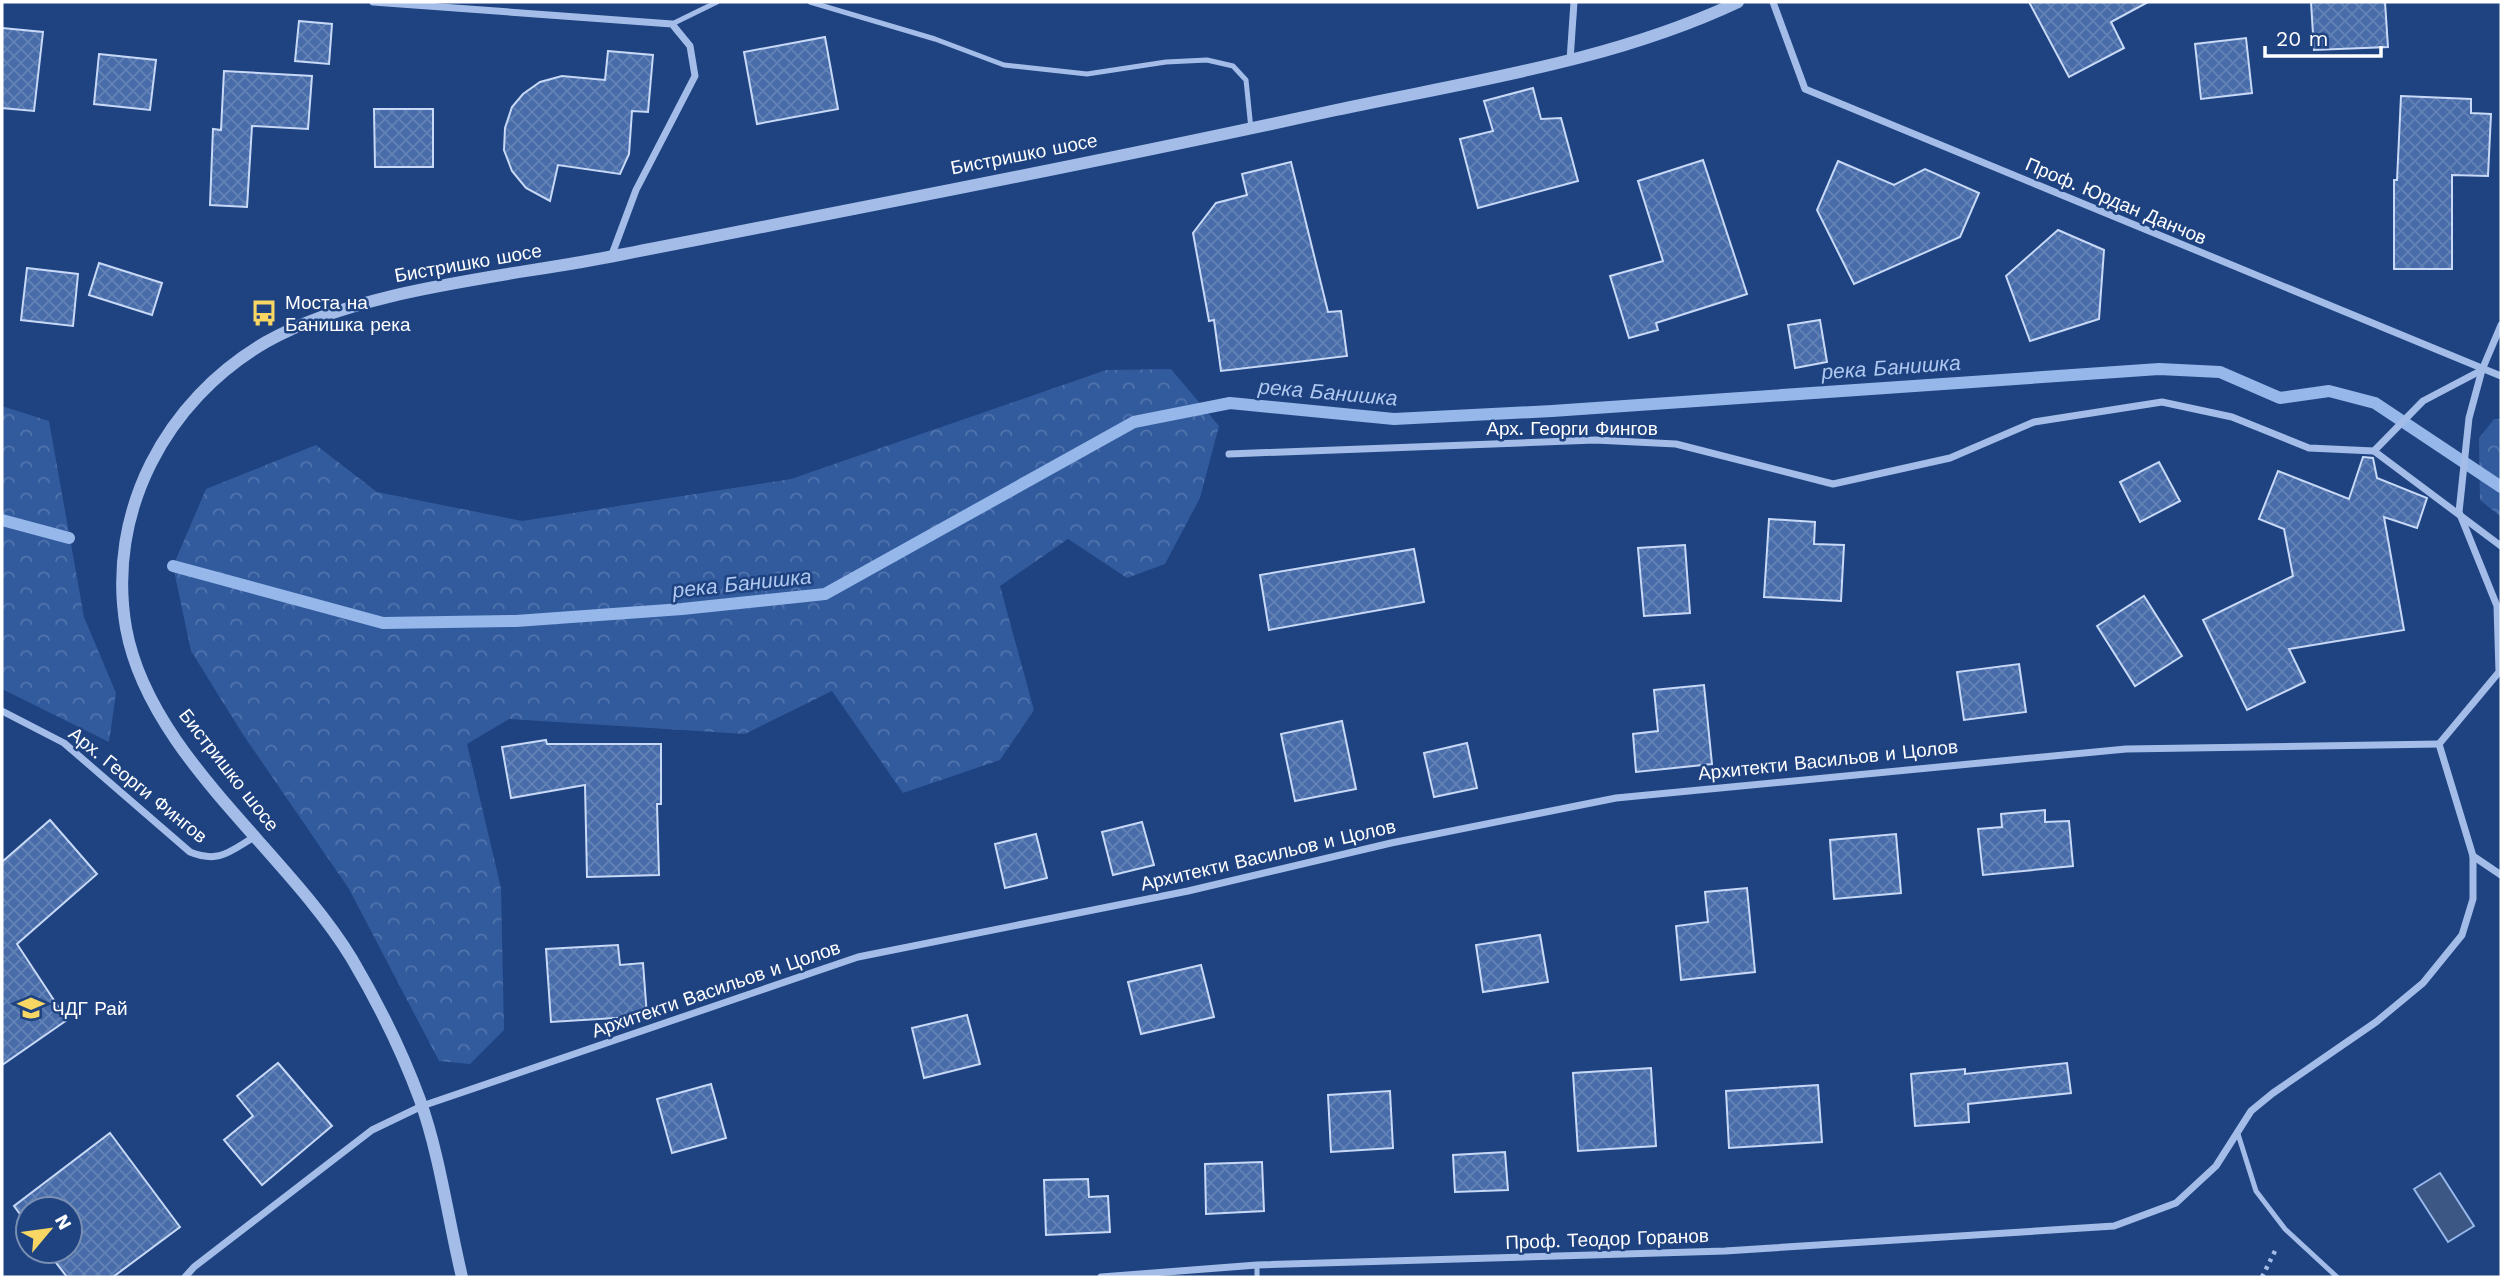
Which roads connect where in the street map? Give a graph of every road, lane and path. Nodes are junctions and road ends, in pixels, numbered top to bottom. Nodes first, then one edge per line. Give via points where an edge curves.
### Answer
1 (373, 2) edge
2 (717, 2) edge
3 (810, 2) edge
4 (1574, 2) edge
5 (1738, 2) edge
6 (1773, 2) edge
7 (672, 24) junction
8 (1570, 60) junction
9 (1251, 129) junction
10 (611, 257) junction
11 (2501, 326) edge
12 (2482, 370) junction
13 (2501, 376) edge
14 (2374, 451) junction
15 (1229, 454) dead end
16 (2459, 512) junction
17 (2501, 546) edge
18 (2, 711) edge
19 (2439, 744) junction
20 (256, 836) junction
21 (2473, 856) junction
22 (2501, 875) edge
23 (422, 1106) junction
24 (2238, 1134) junction
25 (1257, 1265) junction
26 (185, 1277) edge
27 (462, 1277) edge
28 (1101, 1277) edge
29 (1257, 1277) edge
30 (2337, 1277) edge

1 - 7 street
2 - 7 lane
3 - 9 lane via 1004,65 1087,74 1166,62 1207,60 1233,66 1246,80
4 - 8 street
5 - 8 street, Бистришко шосе via 1640,40
6 - 12 street, Проф. Юрдан Данчов via 1805,89
7 - 10 street via 690,46 695,76 636,190
8 - 9 street, Бистришко шосе
9 - 10 street, Бистришко шосе
10 - 20 street, Бистришко шосе via 383,298 310,321 267,341 229,367 166,433 127,522 122,576 126,628 141,679 173,736
11 - 12 street
12 - 13 street, Проф. Юрдан Данчов
12 - 14 street via 2423,401
12 - 16 street via 2469,418
14 - 15 street, Арх. Георги Фингов via 2309,448 2232,417 2162,402 2034,422 1950,458 1833,484 1676,444 1594,440
14 - 16 street
16 - 17 street
16 - 19 street via 2497,606 2499,672
18 - 20 street, Арх. Георги Фингов via 64,743 190,852 208,859
19 - 21 street, Проф. Теодор Горанов
19 - 23 street, Архитекти Васильов и Цолов via 2126,749 1616,798 858,957
20 - 23 street, Бистришко шосе via 349,954 391,1030
21 - 22 street
21 - 24 street, Проф. Теодор Горанов via 2473,899 2462,935 2423,983 2376,1023 2273,1093 2251,1111
23 - 26 street, Архитекти Васильов и Цолов via 372,1129
23 - 27 street, Бистришко шосе
24 - 25 street, Проф. Теодор Горанов via 2216,1166 2176,1203 2114,1226 1725,1251
24 - 30 lane via 2256,1192 2285,1229
25 - 28 street, Проф. Теодор Горанов
25 - 29 lane

